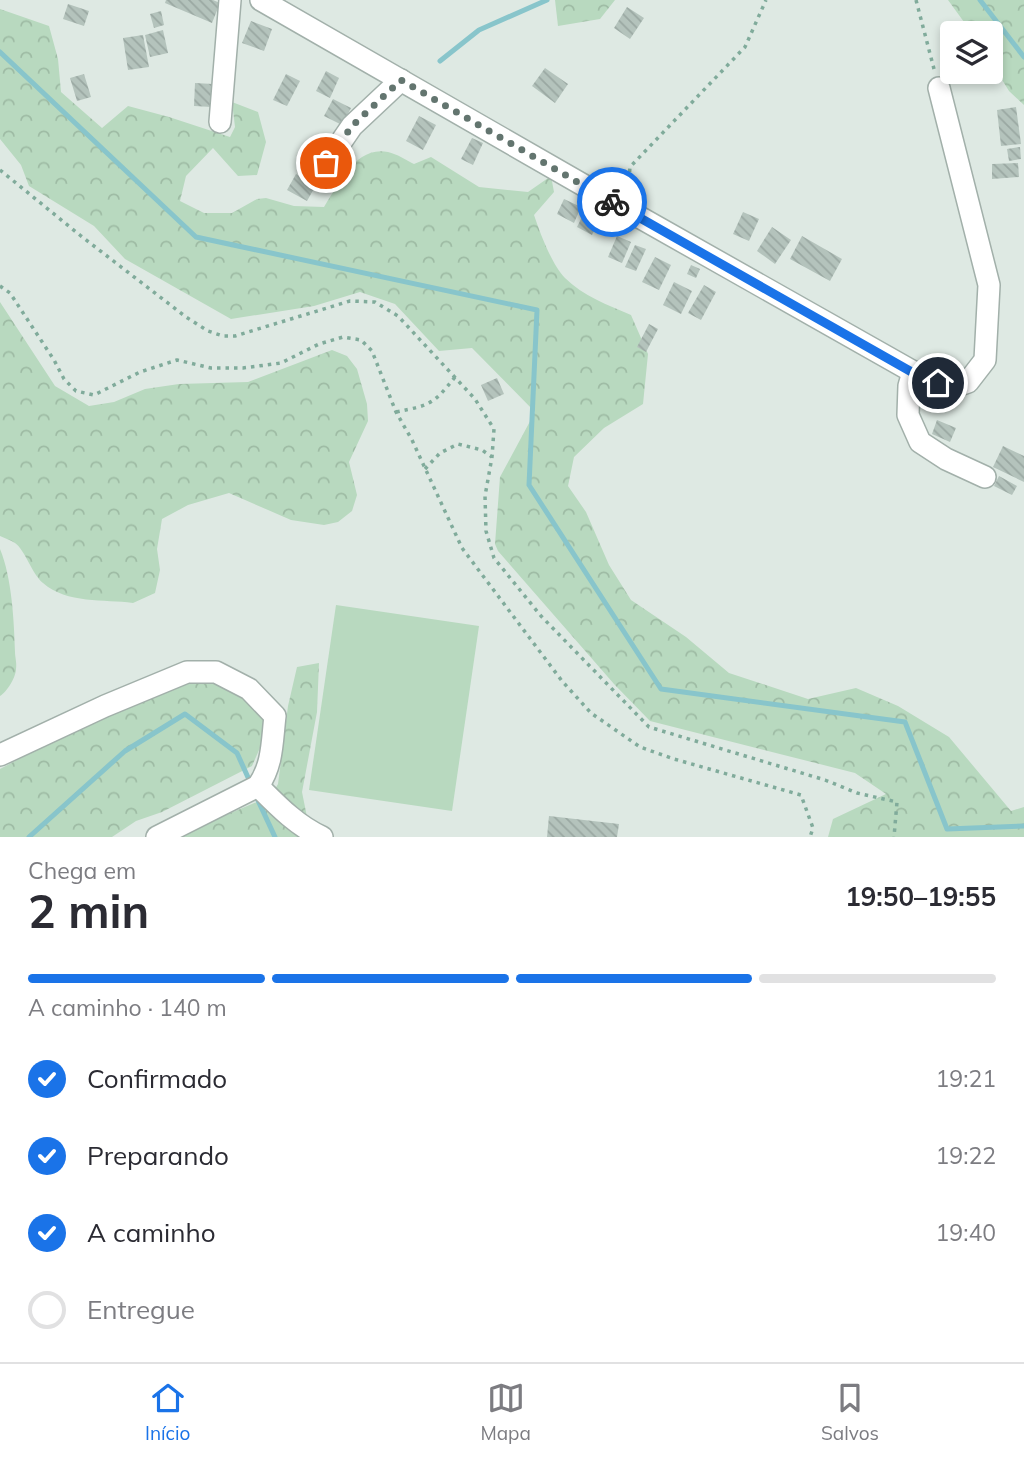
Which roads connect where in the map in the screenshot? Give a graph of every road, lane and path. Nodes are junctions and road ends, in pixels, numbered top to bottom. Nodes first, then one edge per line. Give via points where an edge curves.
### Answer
1 (230, 0) edge
2 (261, 0) edge
3 (766, 0) edge
4 (916, 0) edge
5 (401, 80) junction
6 (939, 88) joint
7 (220, 122) dead end
8 (0, 170) edge
9 (317, 177) dead end
10 (625, 209) junction
11 (0, 286) edge
12 (913, 372) junction
13 (455, 377) junction
14 (396, 412) junction
15 (492, 457) junction
16 (425, 468) junction
17 (985, 477) dead end
18 (0, 755) edge
19 (258, 786) junction
20 (157, 837) edge
21 (322, 837) edge
22 (810, 837) edge
23 (894, 837) edge

1 - 7 street
2 - 5 street
3 - 10 path via 744,47 631,167
4 - 6 path
5 - 9 street via 352,126
5 - 10 street
6 - 12 street via 989,285 985,360 968,382 951,387
8 - 13 path via 208,331 235,335 350,302 375,302 398,316
10 - 12 street
11 - 14 path via 10,293 64,380 76,391 94,395 177,360 211,368 281,363 343,337 361,340 372,351
12 - 17 street via 908,415 920,442
13 - 14 path via 424,407
13 - 15 path via 494,429
14 - 16 path
15 - 16 path via 458,444
15 - 23 path via 485,496 486,531 494,558 541,616 649,727 897,802
16 - 22 path via 462,548 591,713 640,747 801,795 813,828
18 - 19 street via 187,672 216,672 249,690 275,716 269,765
19 - 20 street
19 - 21 street via 285,813

